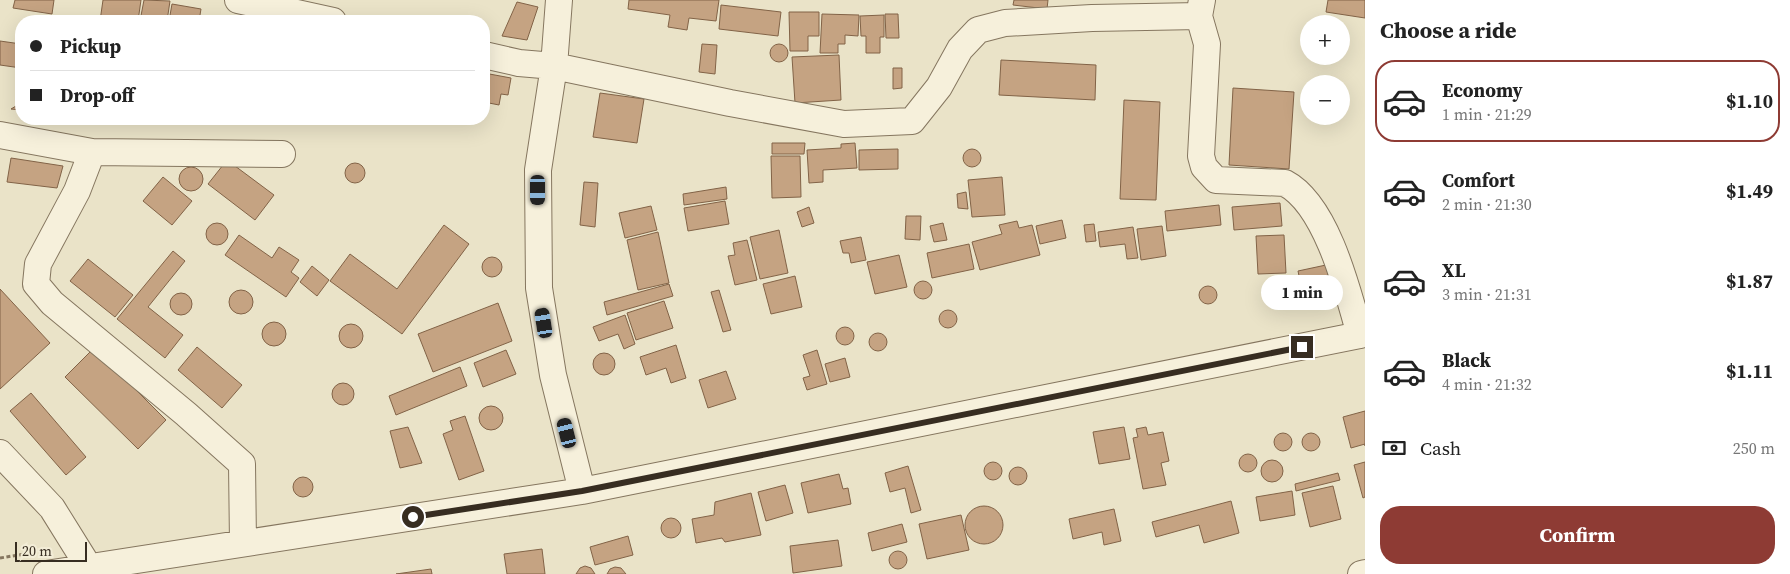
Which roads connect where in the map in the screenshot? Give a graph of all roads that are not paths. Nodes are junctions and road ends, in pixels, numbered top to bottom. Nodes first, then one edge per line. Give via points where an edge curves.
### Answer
1 (238, 0) edge
2 (559, 0) edge
3 (1200, 8) edge
4 (306, 15) edge
5 (490, 56) edge
6 (554, 66) junction
7 (0, 135) edge
8 (92, 152) junction
9 (282, 154) dead end
10 (1362, 334) edge
11 (0, 453) edge
12 (582, 491) junction
13 (243, 543) junction
14 (42, 563) edge
15 (90, 571) edge
16 (1365, 573) edge
17 (1361, 574) edge

1 - 4 street
2 - 6 street
3 - 6 street via 1014,22 978,30 960,49 940,87 912,121 844,124
3 - 10 street via 1206,44 1201,156 1204,167 1216,180 1268,181 1293,187 1319,220
5 - 6 street
6 - 12 street via 538,170 539,288 553,375
7 - 8 street
8 - 9 street
8 - 13 street via 77,191 38,264 36,284 52,303 242,464
10 - 12 street
11 - 15 street via 52,508
12 - 13 street
13 - 15 street
14 - 15 street
16 - 17 street

